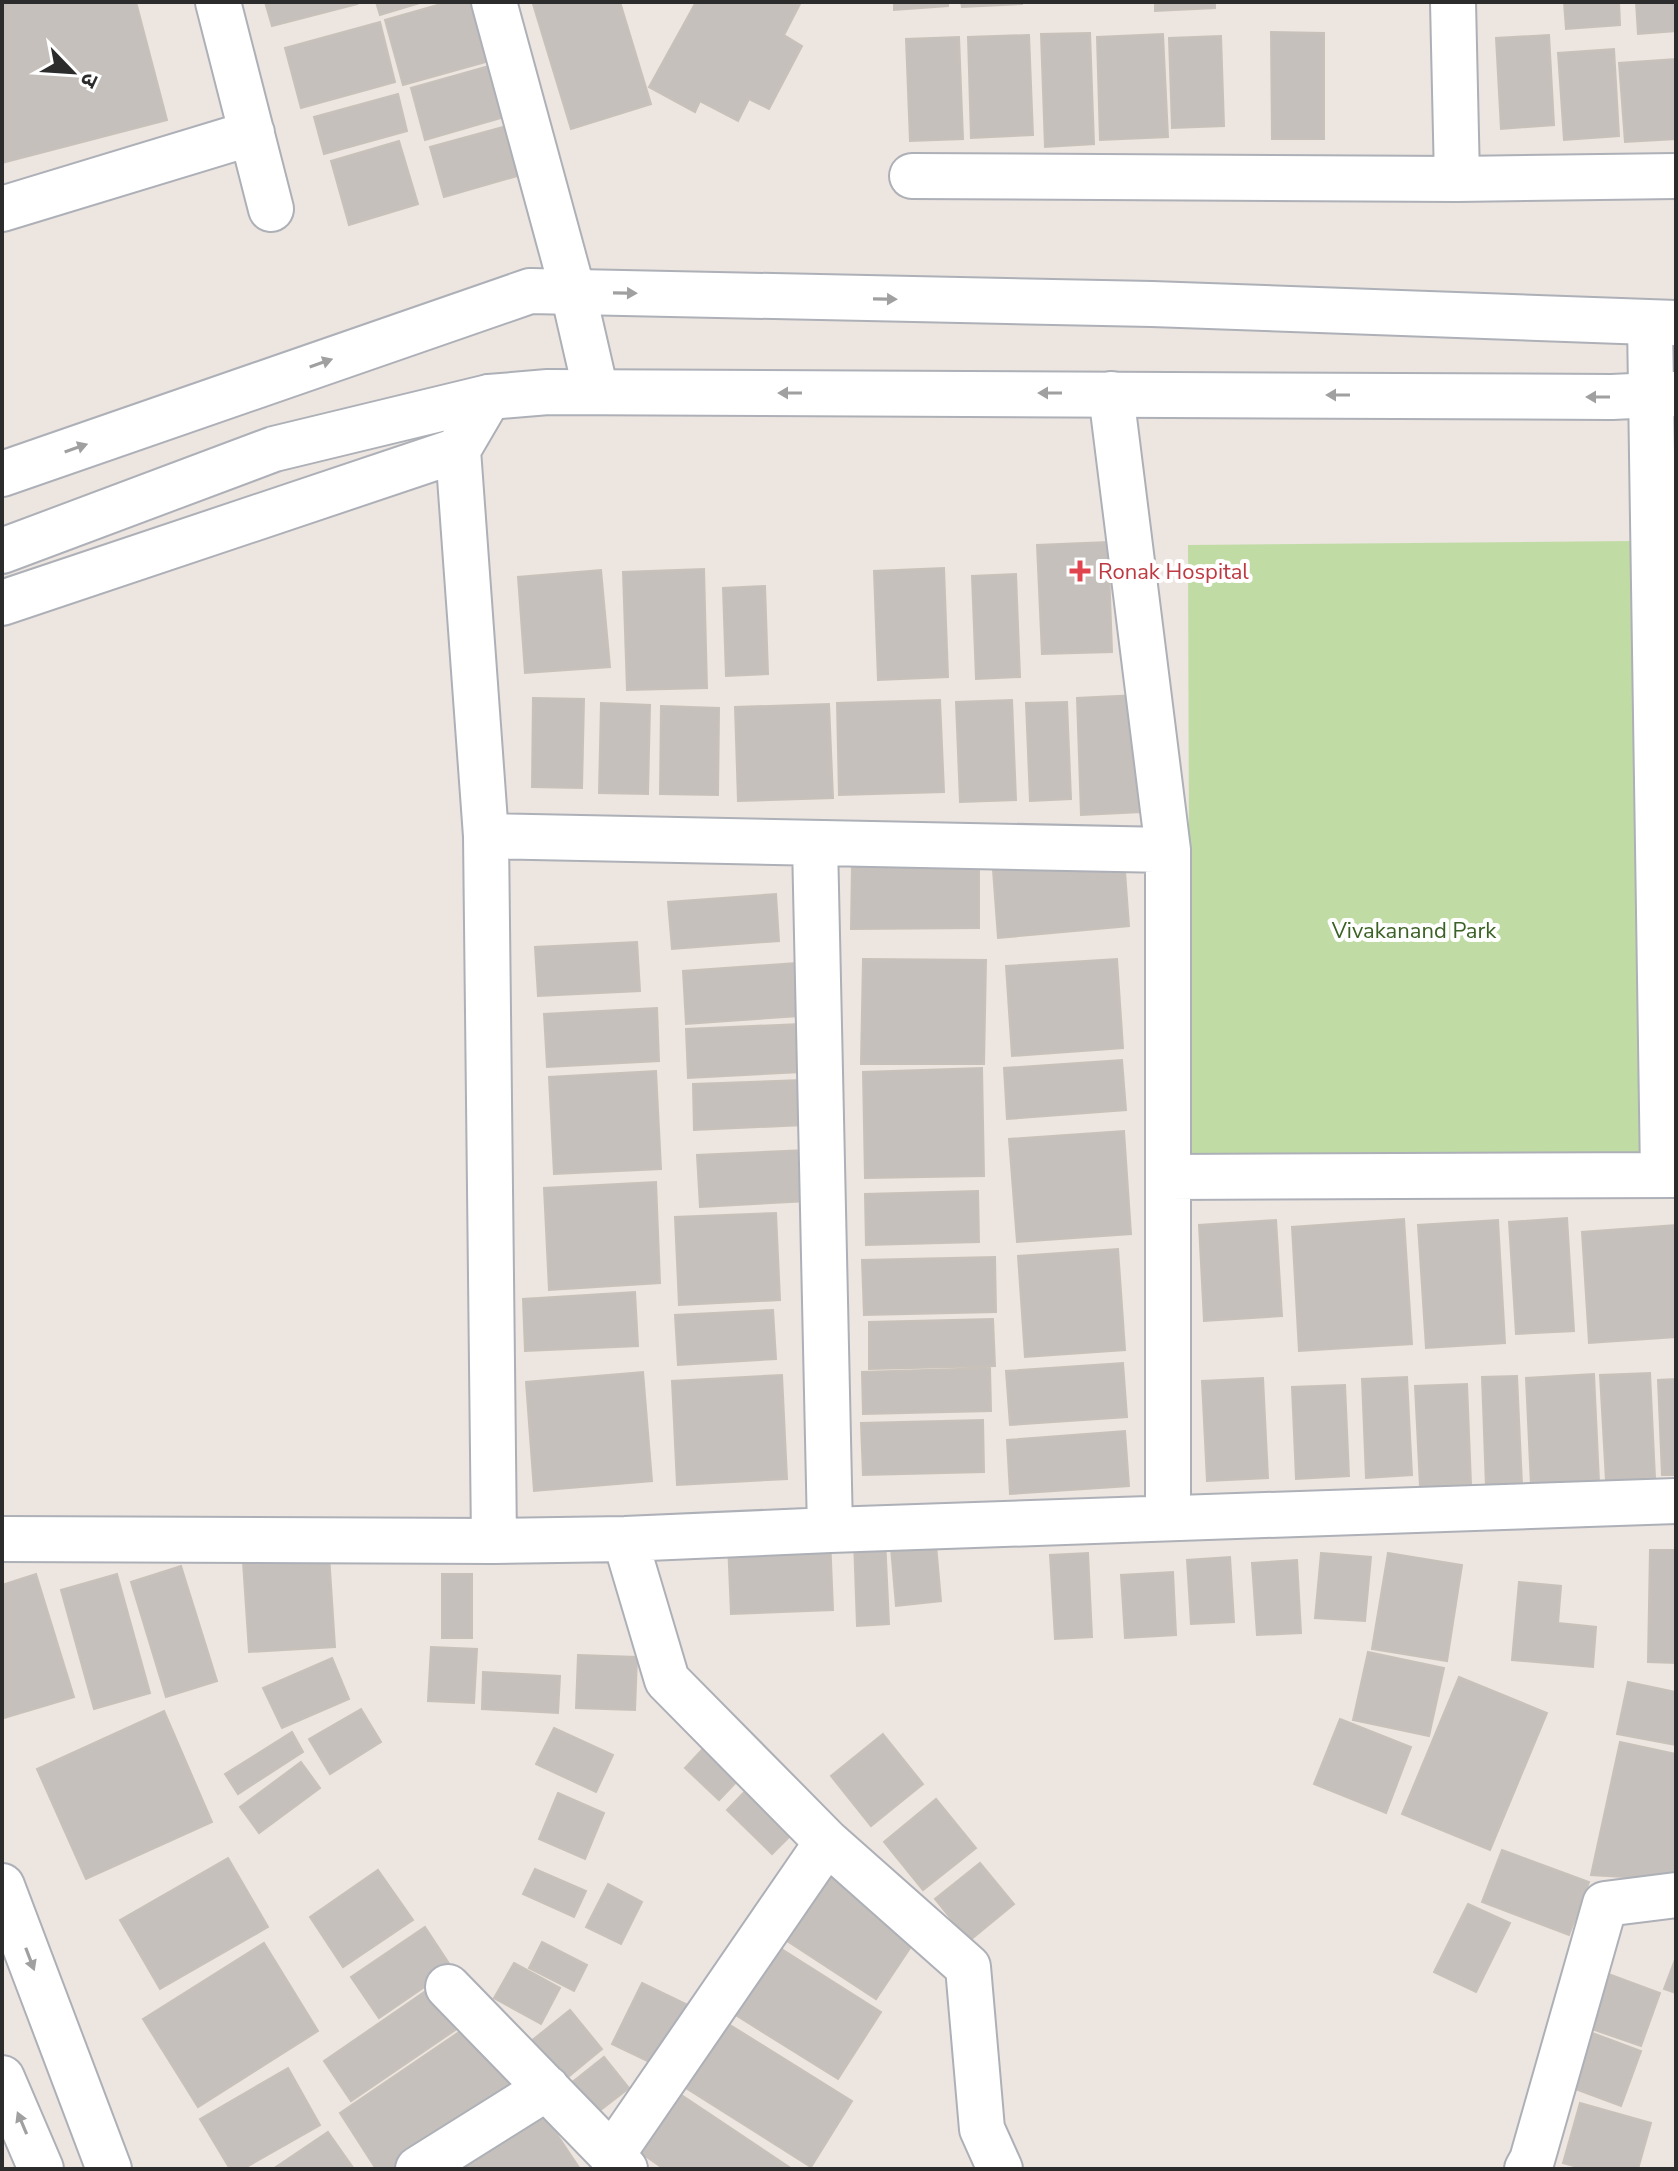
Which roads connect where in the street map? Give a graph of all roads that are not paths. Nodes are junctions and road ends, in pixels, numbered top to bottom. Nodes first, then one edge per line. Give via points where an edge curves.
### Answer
1 (218, 2) edge
2 (494, 2) edge
3 (1453, 2) edge
4 (252, 133) junction
5 (912, 176) dead end
6 (1676, 176) edge
7 (1457, 179) junction
8 (2, 209) edge
9 (271, 209) dead end
10 (573, 292) junction
11 (1663, 323) edge
12 (596, 392) junction
13 (1111, 394) junction
14 (1664, 394) edge
15 (489, 397) junction
16 (458, 450) junction
17 (2, 474) edge
18 (1664, 505) edge
19 (2, 551) edge
20 (2, 603) edge
21 (1667, 835) edge
22 (486, 836) junction
23 (815, 843) junction
24 (1168, 850) junction
25 (1670, 1174) edge
26 (1168, 1177) junction
27 (1676, 1501) edge
28 (1168, 1518) junction
29 (830, 1530) junction
30 (2, 1539) edge
31 (625, 1539) junction
32 (494, 1541) junction
33 (827, 1842) junction
34 (2, 1886) edge
35 (1676, 1895) edge
36 (448, 1987) dead end
37 (2, 2078) edge
38 (547, 2088) junction
39 (618, 2162) edge
40 (41, 2169) edge
41 (109, 2169) edge
42 (418, 2169) edge
43 (1000, 2169) edge
44 (1527, 2169) edge

1 - 4 street
2 - 10 street
3 - 7 street
4 - 8 street
4 - 9 street
5 - 7 street
6 - 7 street
10 -> 11 street via 1152,304
10 - 12 street
17 -> 10 street via 530,291
11 - 14 street
13 -> 12 street
12 - 15 street
14 -> 13 street
13 - 24 street
14 - 18 street
15 - 16 street
15 - 19 street via 274,449
16 - 20 street
16 - 22 street
18 - 21 street
21 - 25 street
22 - 23 street
22 - 32 street
23 - 24 street
23 - 29 street
24 - 26 street
25 - 26 street
26 - 28 street
27 - 28 street
28 - 29 street
29 - 31 street
30 - 32 street
31 - 32 street
31 - 33 street via 667,1680
33 - 39 street
33 - 43 street via 968,1967 982,2129
34 -> 41 street
35 - 44 street via 1605,1904
36 - 38 street
40 -> 37 street
38 - 39 street
38 - 42 street

